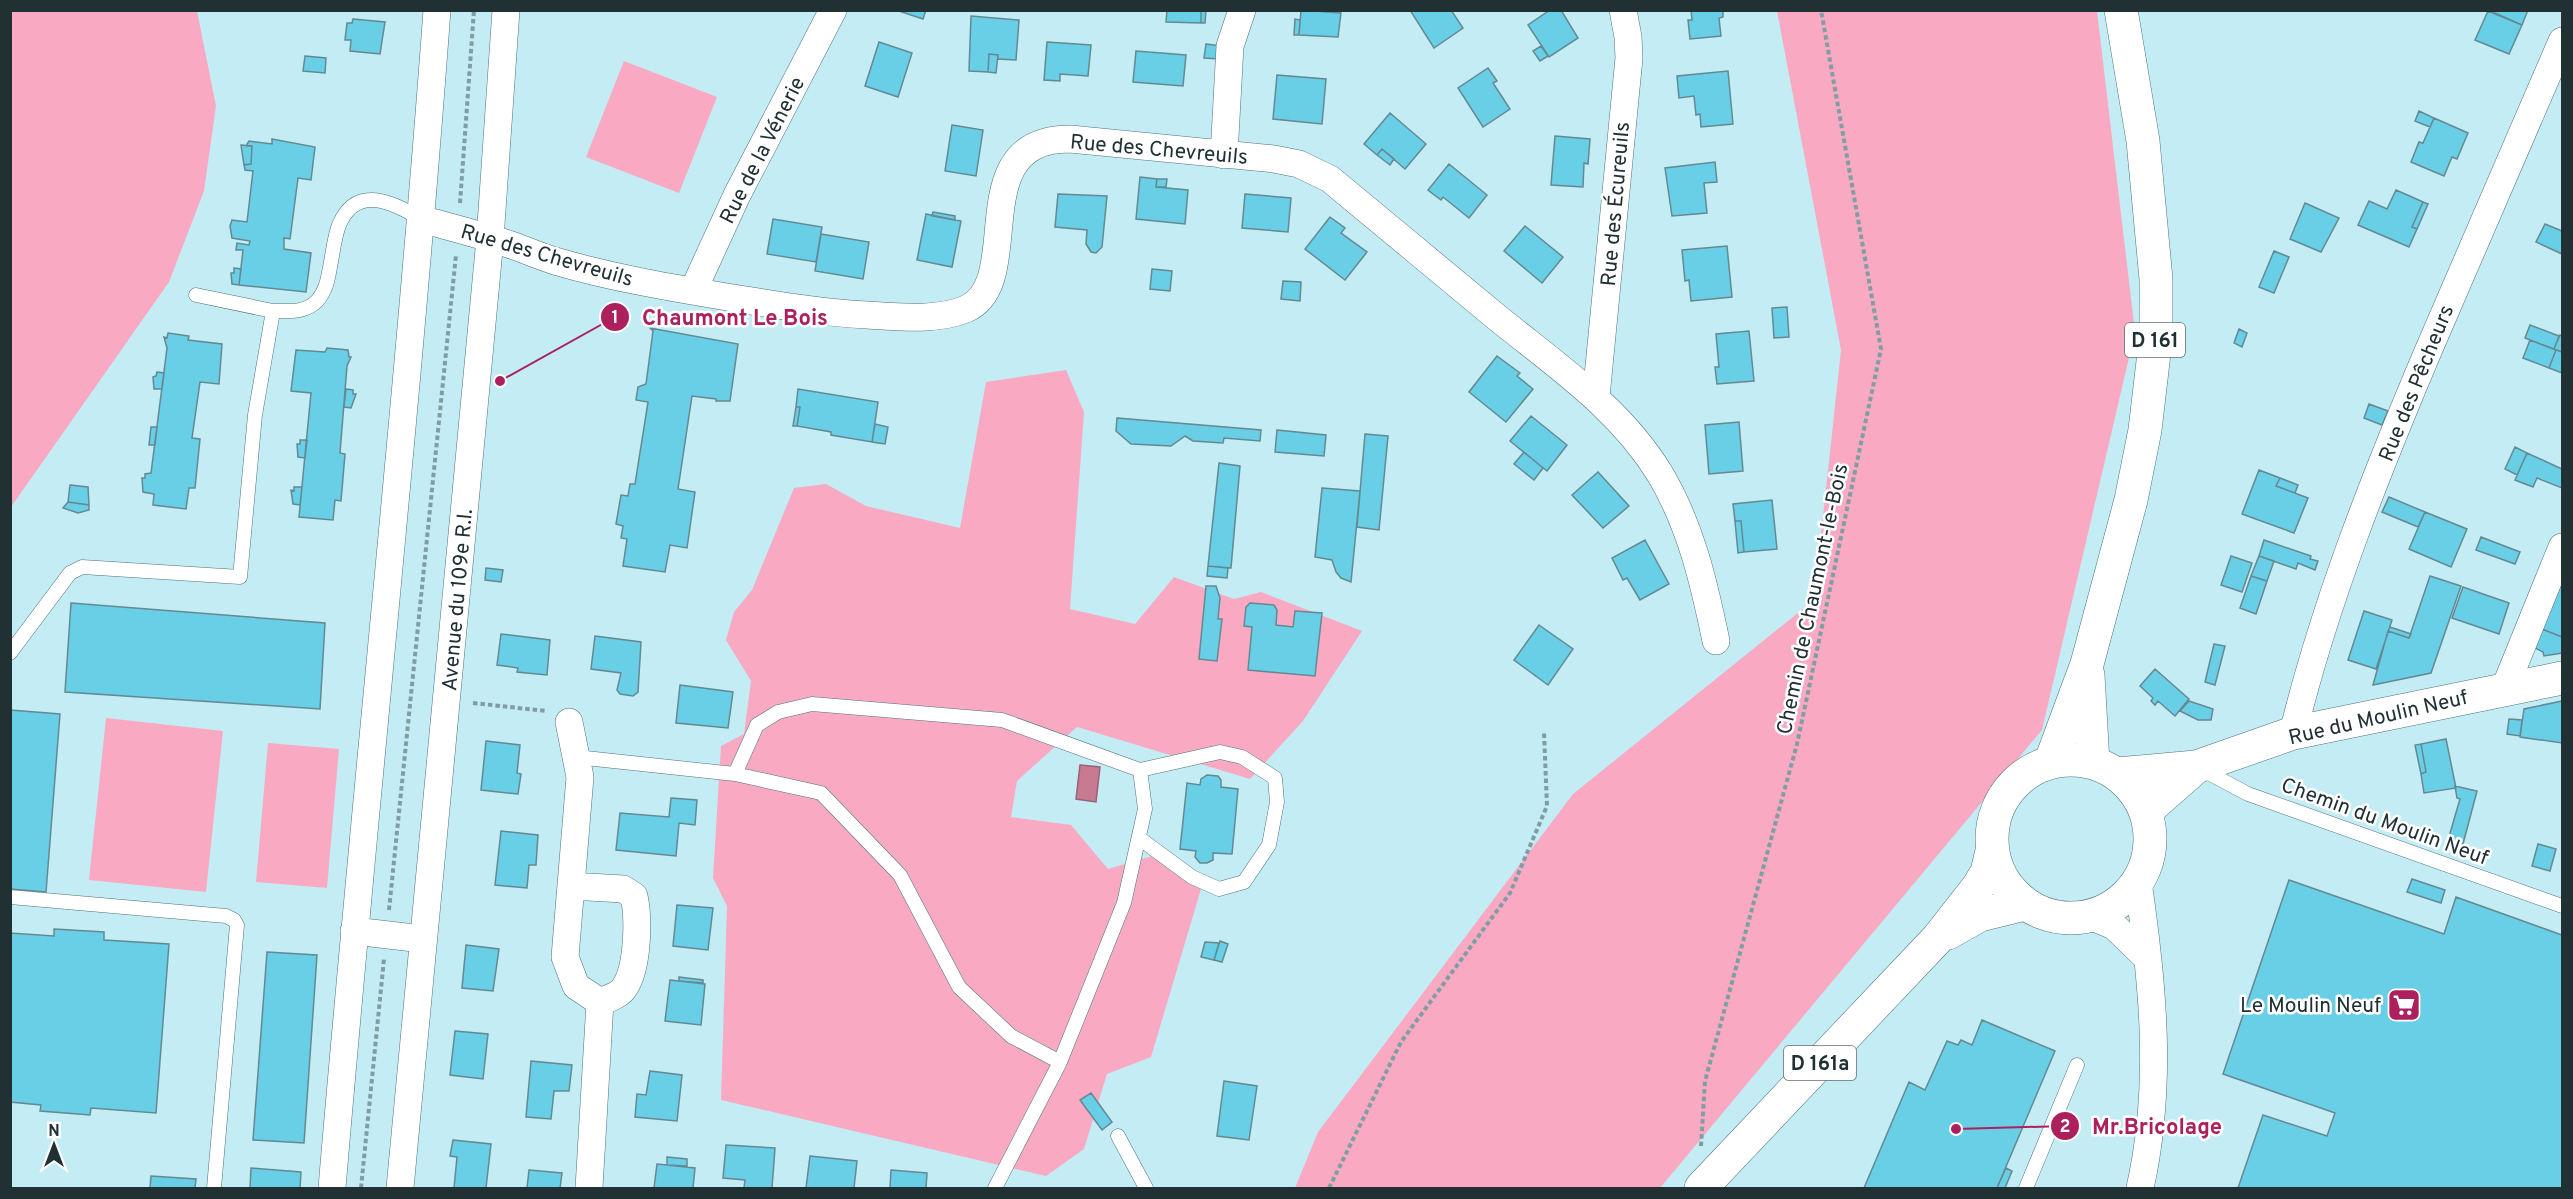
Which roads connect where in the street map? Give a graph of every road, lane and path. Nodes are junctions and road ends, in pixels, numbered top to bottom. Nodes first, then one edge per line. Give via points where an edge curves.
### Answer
1 (437, 10) edge
2 (474, 10) edge
3 (506, 10) edge
4 (833, 10) edge
5 (1242, 10) edge
6 (1623, 10) edge
7 (1821, 10) edge
8 (2121, 10) edge
9 (2562, 41) edge
10 (1224, 155) junction
11 (422, 219) junction
12 (458, 230) junction
13 (490, 239) junction
14 (693, 291) junction
15 (196, 295) dead end
16 (273, 311) junction
17 (1596, 397) junction
18 (2562, 547) edge
19 (1716, 641) dead end
20 (10, 652) edge
21 (2087, 664) junction
22 (2562, 678) edge
23 (2504, 690) junction
24 (448, 701) junction
25 (569, 722) joint
26 (1544, 732) dead end
27 (2293, 733) junction
28 (576, 757) junction
29 (2051, 761) junction
30 (2196, 767) junction
31 (2105, 768) junction
32 (1140, 770) junction
33 (735, 774) junction
34 (2146, 812) junction
35 (1139, 838) junction
36 (1992, 851) junction
37 (2138, 882) junction
38 (571, 886) junction
39 (10, 897) edge
40 (2025, 904) junction
41 (2562, 906) edge
42 (2090, 916) junction
43 (354, 932) junction
44 (386, 936) junction
45 (1938, 938) junction
46 (423, 939) junction
47 (2147, 958) junction
48 (600, 1002) junction
49 (1060, 1062) junction
50 (2077, 1065) dead end
51 (1118, 1136) dead end
52 (1701, 1153) dead end
53 (214, 1188) edge
54 (332, 1188) edge
55 (361, 1188) edge
56 (400, 1188) edge
57 (589, 1188) edge
58 (995, 1188) edge
59 (1146, 1188) edge
60 (1329, 1188) edge
61 (1701, 1188) edge
62 (2026, 1188) edge
63 (2139, 1188) edge

1 - 11 street
2 - 12 path
3 - 13 street, Avenue du 109e R.I.
4 - 14 street, Rue de la Vénerie via 737,195
5 - 10 street via 1230,46
6 - 17 street, Rue des Écureuils via 1629,58
7 - 52 path, Chemin de Chaumont-le-Bois via 1881,349 1797,744 1705,1081
8 - 21 main road, D 161 via 2144,141 2156,279 2156,336 2145,429 2131,500
9 - 27 street, Rue des Pêcheurs via 2385,456 2308,670
10 - 14 street, Rue des Chevreuils via 1070,139 1050,139 1032,146 1011,168 986,289 978,301 951,313 844,314
10 - 17 street, Rue des Chevreuils via 1299,164 1330,179
11 - 12 street, Rue des Chevreuils
11 - 16 lane via 381,201 369,200 350,207 339,225 326,288 316,302 299,311
11 - 43 street
12 - 13 street, Rue des Chevreuils
12 - 44 path
13 - 14 street, Rue des Chevreuils via 593,271
13 - 24 street, Avenue du 109e R.I.
15 - 16 lane
16 - 20 lane via 255,416 240,577 82,567 70,573
17 - 19 street, Rue des Chevreuils via 1642,449 1676,506 1693,546
18 - 23 street
21 - 29 main road, D 161
21 - 31 main road
22 - 23 main road, Rue du Moulin Neuf
23 - 27 main road, Rue du Moulin Neuf
24 - 25 path via 556,712
24 - 46 street, Avenue du 109e R.I.
25 - 28 street
26 - 60 path via 1547,806 1510,893 1401,1042
27 - 30 main road, Rue du Moulin Neuf
28 - 33 lane
28 - 38 street via 580,777
29 - 31 main road via 2074,759
29 - 36 main road via 2020,778 1998,805
30 - 31 main road, Rue du Moulin Neuf
30 - 34 main road, Rue du Moulin Neuf
30 - 41 lane, Chemin du Moulin Neuf via 2248,794
31 - 34 main road via 2134,790
32 - 33 lane via 1002,720 812,704 778,711 757,725
32 - 35 lane via 1145,809
32 - 35 lane via 1220,752 1242,757 1275,778 1277,802 1269,845 1244,882 1219,889 1192,877
33 - 49 lane via 821,793 900,875 958,987 1011,1036
34 - 37 main road via 2151,835
35 - 49 lane via 1124,903
36 - 40 main road via 1998,872
36 - 45 main road, D 161a via 1978,887
37 - 42 main road via 2125,897
37 - 47 street
38 - 48 street via 565,957 576,986
38 - 48 street via 623,889 634,896 633,969 623,991
39 - 53 lane via 226,916 234,920 237,926
40 - 42 main road via 2045,914 2067,918
40 - 45 main road, D 161a via 1980,915
42 - 47 street via 2114,926
43 - 44 street
43 - 54 street
44 - 46 street
44 - 55 path
45 - 61 main road, D 161a
46 - 56 street, Avenue du 109e R.I.
47 - 63 street via 2155,1041 2150,1131
48 - 57 street
49 - 58 lane
50 - 62 lane
51 - 59 lane

